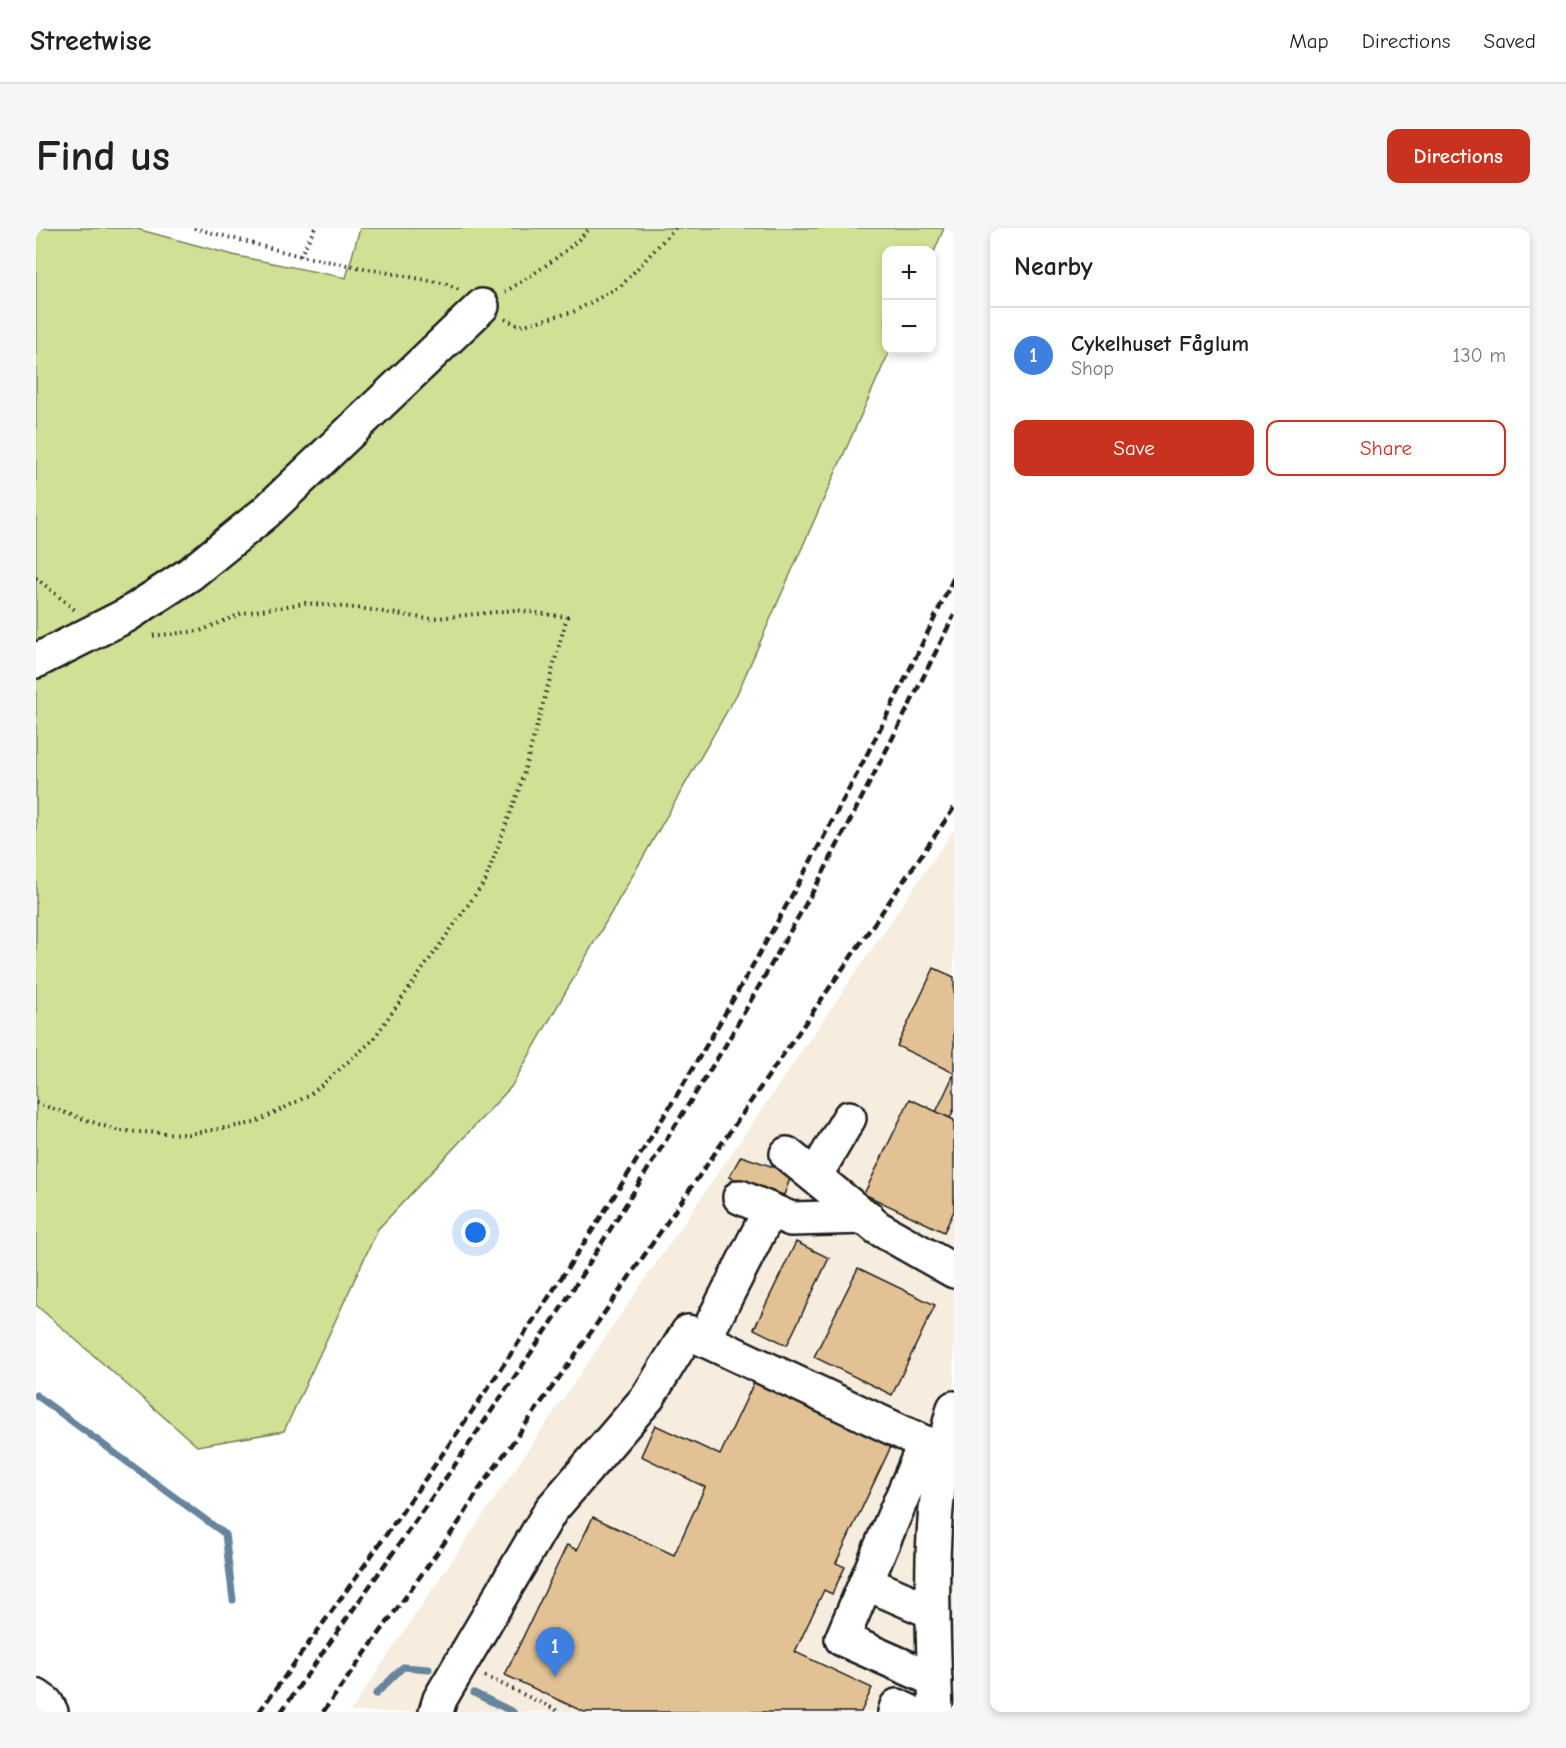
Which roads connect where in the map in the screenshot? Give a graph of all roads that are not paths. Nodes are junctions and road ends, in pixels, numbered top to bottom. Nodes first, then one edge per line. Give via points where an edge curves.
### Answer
1 (482, 306) road end
2 (36, 661) edge
3 (849, 1118) dead end
4 (787, 1154) dead end
5 (815, 1176) junction
6 (740, 1197) dead end
7 (770, 1210) junction
8 (867, 1217) junction
9 (954, 1271) edge
10 (714, 1320) dead end
11 (954, 1408) edge
12 (935, 1447) junction
13 (866, 1583) junction
14 (940, 1601) edge
15 (36, 1696) edge
16 (936, 1696) edge
17 (51, 1712) edge
18 (436, 1712) edge
19 (894, 1712) edge
20 (910, 1712) edge

1 - 2 street via 265,513 190,574 127,615
3 - 5 street
4 - 5 street
5 - 8 street
6 - 7 street
7 - 8 street via 791,1219
7 - 10 street
8 - 9 street via 878,1228
11 - 12 street
12 - 13 street
12 - 14 street via 933,1527
12 - 18 street via 688,1332 648,1397 551,1510
13 - 14 street
13 - 16 street via 842,1639
14 - 16 street
15 - 17 street
19 - 20 street via 897,1706

